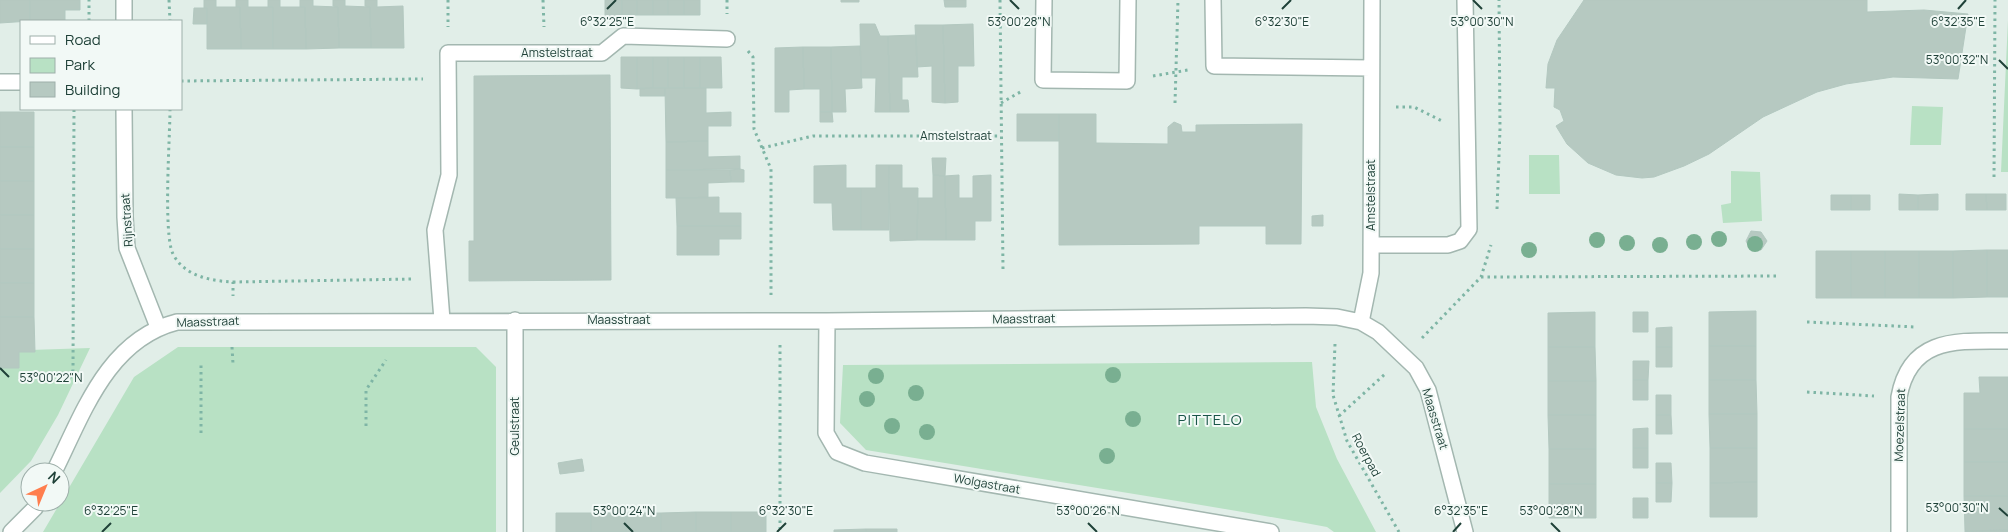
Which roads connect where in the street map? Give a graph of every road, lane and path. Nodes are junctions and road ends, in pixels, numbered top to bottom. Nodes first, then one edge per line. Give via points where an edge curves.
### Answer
1 (89, 0) edge
2 (124, 0) edge
3 (169, 0) edge
4 (1000, 0) edge
5 (1044, 0) edge
6 (1128, 0) edge
7 (1178, 0) edge
8 (1213, 0) edge
9 (1372, 0) edge
10 (1466, 0) edge
11 (1995, 0) edge
12 (89, 20) edge
13 (124, 20) edge
14 (170, 20) edge
15 (727, 39) joint
16 (1214, 66) junction
17 (1371, 68) junction
18 (1176, 72) junction
19 (448, 79) junction
20 (182, 81) edge
21 (1127, 81) junction
22 (0, 82) edge
23 (20, 82) edge
24 (1175, 103) dead end
25 (1371, 107) junction
26 (74, 110) edge
27 (124, 110) edge
28 (170, 110) edge
29 (1467, 127) junction
30 (1500, 129) dead end
31 (1002, 136) junction
32 (762, 148) junction
33 (1994, 177) dead end
34 (1371, 245) junction
35 (1003, 269) dead end
36 (1779, 276) dead end
37 (1481, 277) dead end
38 (439, 279) junction
39 (233, 282) junction
40 (771, 295) dead end
41 (232, 320) junction
42 (442, 320) junction
43 (515, 320) junction
44 (780, 321) junction
45 (827, 321) junction
46 (1361, 322) junction
47 (1807, 322) dead end
48 (158, 327) junction
49 (2008, 341) edge
50 (1937, 345) junction
51 (1335, 352) dead end
52 (1404, 355) junction
53 (386, 360) dead end
54 (201, 364) dead end
55 (68, 386) dead end
56 (1807, 392) dead end
57 (1899, 397) junction
58 (1339, 416) junction
59 (366, 426) dead end
60 (201, 433) dead end
61 (59, 462) edge
62 (29, 512) edge
63 (11, 532) edge
64 (515, 532) edge
65 (780, 532) edge
66 (1271, 532) edge
67 (1399, 532) edge
68 (1465, 532) edge
69 (1899, 532) edge

1 - 12 path
2 - 13 street
3 - 14 path
4 - 31 path
5 - 21 street via 1043,80
6 - 21 street
7 - 18 path
8 - 16 street
9 - 17 street, Amstelstraat
10 - 29 street
11 - 33 path
15 - 19 street, Amstelstraat via 623,36 602,54 448,53
15 - 32 path via 745,47 753,57 754,129
16 - 17 street
16 - 18 path
17 - 25 street, Amstelstraat
18 - 21 path
18 - 24 path
19 - 20 path
19 - 38 street, Amstelstraat via 449,175 435,230
22 - 23 street
25 - 29 path via 1414,107 1454,127
25 - 34 street, Amstelstraat
26 - 55 path via 73,370
27 - 48 street, Rijnstraat via 127,248
28 - 39 path via 169,230 174,255 193,275
29 - 30 path
29 - 34 street via 1469,229 1460,241 1448,245
31 - 32 path, Amstelstraat via 813,136
31 - 35 path
32 - 40 path via 770,169
34 - 46 street, Amstelstraat via 1370,273
36 - 37 path
38 - 39 path
38 - 42 street
39 - 41 path
41 - 42 street, Maasstraat
41 - 48 street, Maasstraat via 177,322
42 - 43 street, Maasstraat
43 - 44 street, Maasstraat
43 - 64 street, Geulstraat
44 - 45 street, Maasstraat
44 - 65 path
45 - 46 street, Maasstraat via 1306,316
45 - 66 street, Wolgastraat via 826,433 837,452 865,463
46 - 52 street, Maasstraat
47 - 50 path via 1924,327
48 - 61 street, Maasstraat via 128,346 112,364
49 - 50 street, Moezelstraat
50 - 57 street, Moezelstraat via 1918,356 1902,378
51 - 58 path, Roerpad via 1333,395
52 - 58 path
52 - 68 street, Maasstraat via 1416,368 1428,390
53 - 59 path via 366,390
54 - 60 path
56 - 57 path
57 - 69 street, Moezelstraat
58 - 67 path, Roerpad via 1347,441
62 - 63 street

